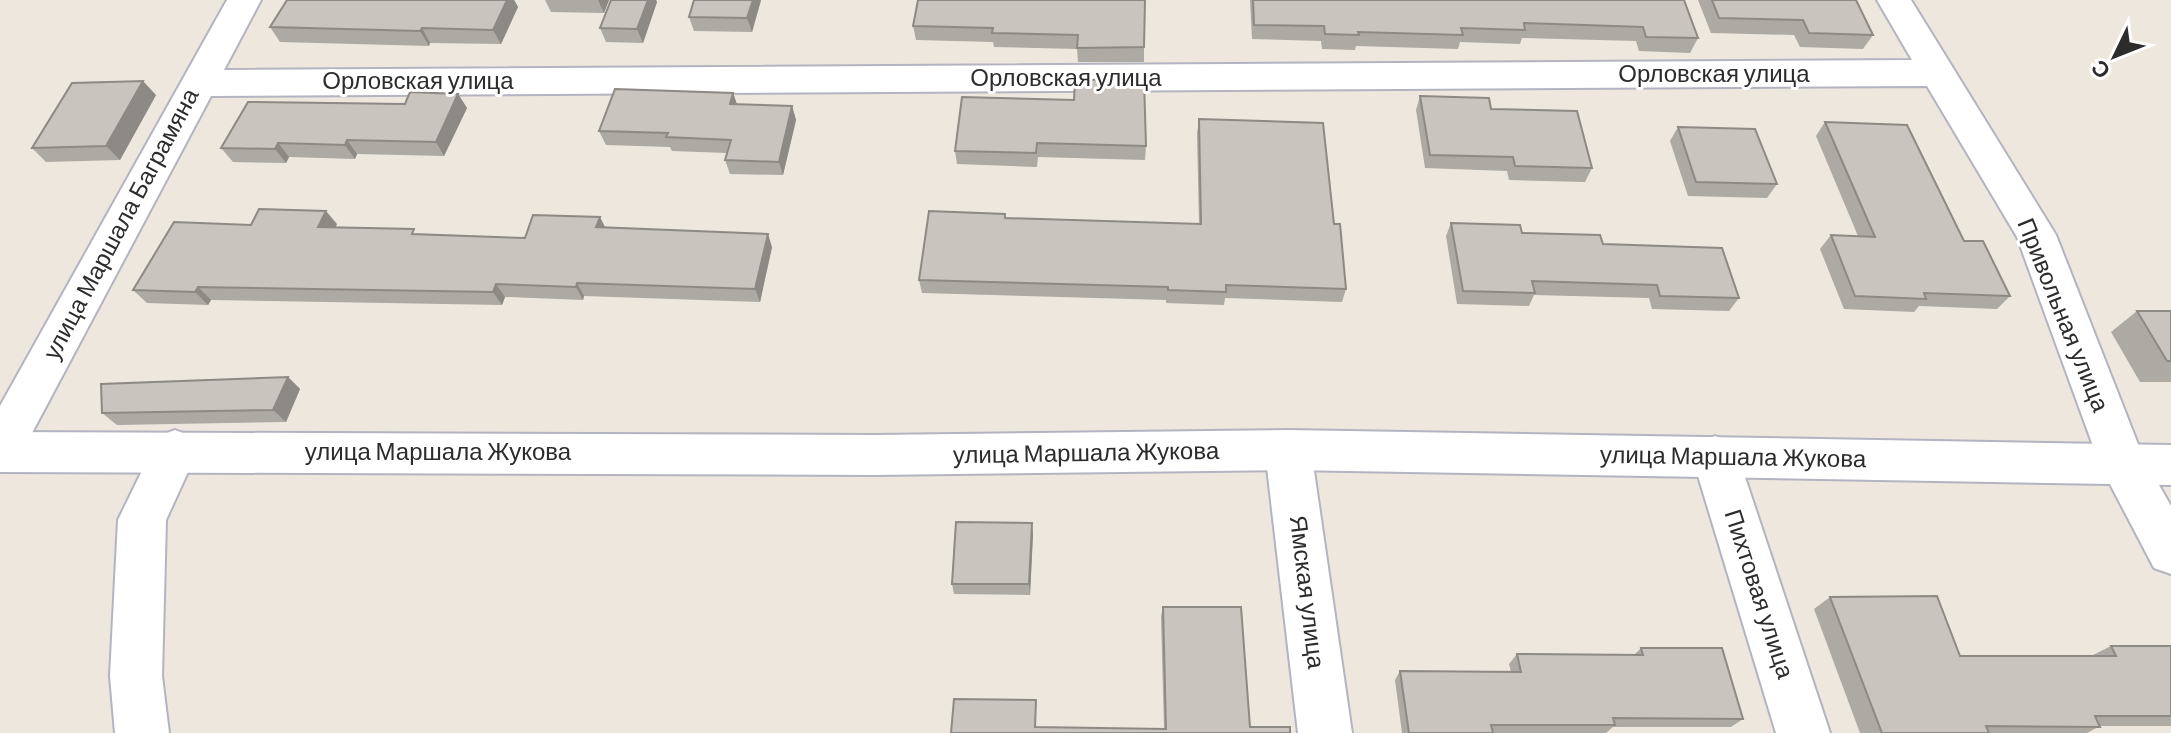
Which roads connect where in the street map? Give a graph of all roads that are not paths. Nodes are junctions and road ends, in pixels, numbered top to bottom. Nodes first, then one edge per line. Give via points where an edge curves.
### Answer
1 (244, 0) edge
2 (1894, 0) edge
3 (1935, 73) junction
4 (197, 83) junction
5 (0, 450) edge
6 (175, 450) junction
7 (1288, 450) junction
8 (1715, 456) junction
9 (2123, 465) junction
10 (2171, 465) edge
11 (2171, 552) edge
12 (142, 733) edge
13 (1325, 733) edge
14 (1803, 733) edge

1 - 4 street, улица Маршала Баграмяна
2 - 3 street, Привольная улица
3 - 4 street, Орловская улица
3 - 9 street, Привольная улица via 2036,235
4 - 5 street, улица Маршала Баграмяна
5 - 6 street, улица Маршала Жукова
6 - 7 street, улица Маршала Жукова via 859,455
6 - 12 street via 142,520 136,676
7 - 8 street, улица Маршала Жукова
7 - 13 street, Ямская улица
8 - 9 street, улица Маршала Жукова
8 - 14 street, Пихтовая улица
9 - 10 street, улица Маршала Жукова
9 - 11 street, Привольная улица

